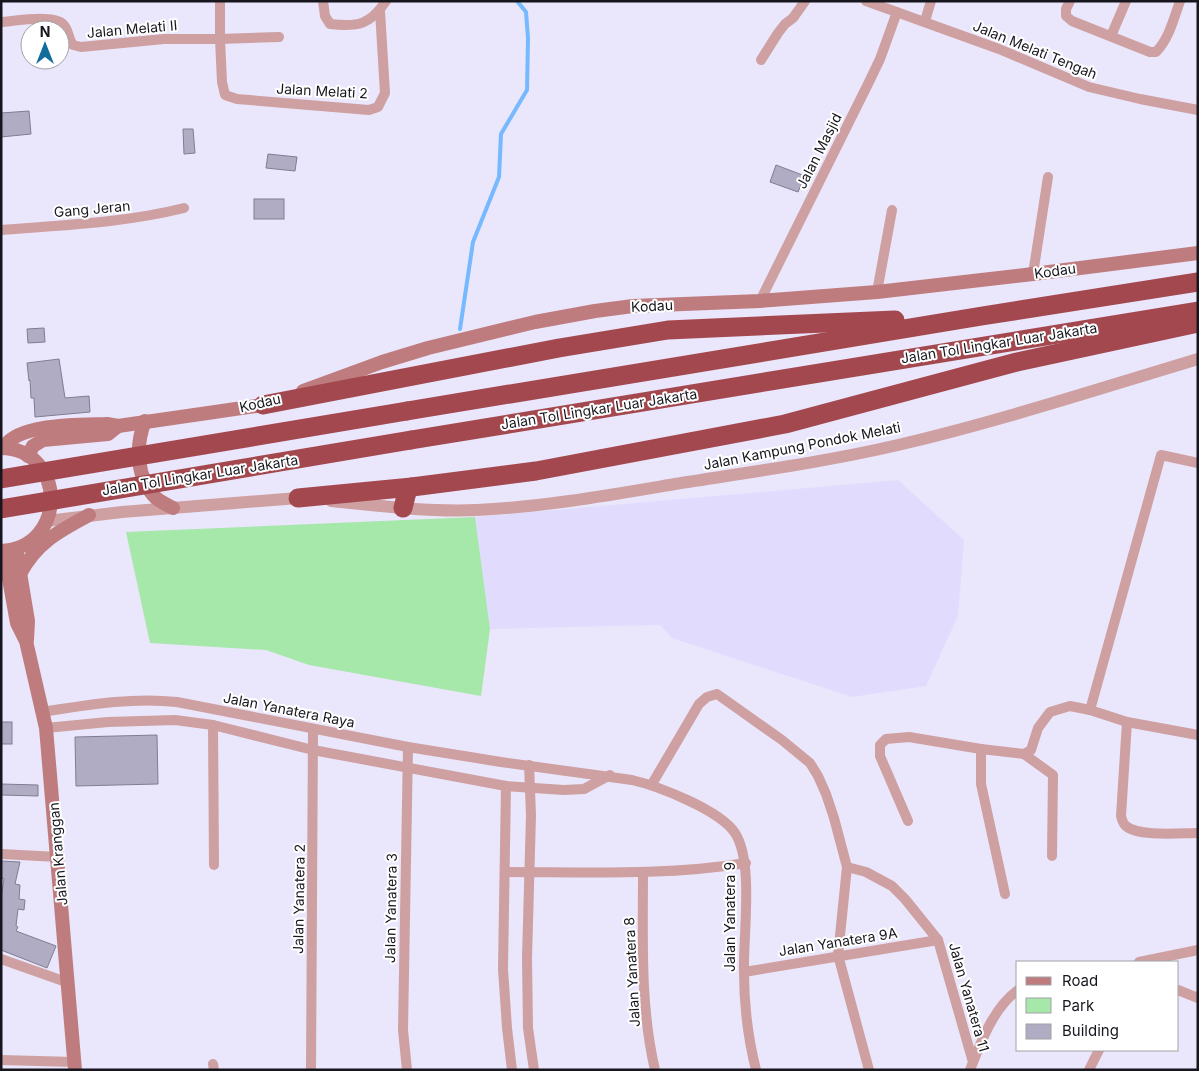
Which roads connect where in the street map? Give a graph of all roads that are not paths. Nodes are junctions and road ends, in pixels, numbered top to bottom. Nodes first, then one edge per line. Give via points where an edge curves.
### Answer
1 (220, 1) edge
2 (323, 1) edge
3 (386, 1) edge
4 (805, 1) edge
5 (866, 1) edge
6 (931, 1) edge
7 (1070, 1) edge
8 (1126, 1) edge
9 (1180, 1) edge
10 (380, 11) junction
11 (897, 12) junction
12 (925, 21) junction
13 (1, 22) edge
14 (1111, 36) junction
15 (279, 37) dead end
16 (220, 39) junction
17 (761, 60) dead end
18 (1198, 110) edge
19 (1048, 177) dead end
20 (184, 208) dead end
21 (892, 210) dead end
22 (1, 230) edge
23 (1198, 253) edge
24 (1033, 274) junction
25 (1198, 282) edge
26 (878, 292) junction
27 (760, 301) junction
28 (1198, 311) edge
29 (982, 316) junction
30 (1198, 323) edge
31 (1198, 359) edge
32 (264, 405) junction
33 (145, 421) junction
34 (76, 431) junction
35 (3, 448) edge
36 (28, 456) junction
37 (1198, 463) edge
38 (1, 479) edge
39 (412, 487) junction
40 (298, 498) junction
41 (1, 508) edge
42 (172, 508) junction
43 (403, 508) junction
44 (95, 515) junction
45 (47, 521) junction
46 (7, 551) edge
47 (20, 574) junction
48 (26, 641) junction
49 (126, 701) junction
50 (1090, 710) junction
51 (42, 712) junction
52 (127, 721) junction
53 (1127, 722) junction
54 (213, 726) junction
55 (46, 728) junction
56 (313, 729) junction
57 (1198, 735) edge
58 (408, 747) junction
59 (981, 749) junction
60 (313, 750) junction
61 (1024, 754) junction
62 (529, 765) junction
63 (407, 768) junction
64 (610, 776) junction
65 (652, 784) junction
66 (506, 786) junction
67 (530, 788) junction
68 (908, 821) dead end
69 (1198, 833) edge
70 (1, 854) edge
71 (1052, 856) dead end
72 (58, 857) junction
73 (746, 863) junction
74 (214, 865) dead end
75 (847, 868) junction
76 (506, 872) junction
77 (530, 872) junction
78 (643, 873) junction
79 (1006, 894) dead end
80 (938, 940) junction
81 (1198, 950) edge
82 (838, 955) junction
83 (1, 959) edge
84 (1145, 961) edge
85 (744, 972) junction
86 (69, 983) junction
87 (1179, 990) edge
88 (1016, 992) edge
89 (1198, 998) edge
90 (1098, 1051) edge
91 (1, 1060) edge
92 (75, 1066) edge
93 (971, 1066) edge
94 (311, 1070) edge
95 (406, 1070) edge
96 (512, 1070) edge
97 (534, 1070) edge
98 (655, 1070) edge
99 (756, 1070) edge
100 (869, 1070) edge
101 (1089, 1070) edge

1 - 16 street
2 - 10 street via 330,24 362,24
3 - 10 street
4 - 17 street via 778,33
5 - 11 street, Jalan Melati Tengah
6 - 12 street
7 - 14 street via 1066,16
8 - 14 street
9 - 14 street via 1156,52
10 - 16 street, Jalan Melati 2 via 385,94 378,107 369,110 237,100 225,95
11 - 12 street, Jalan Melati Tengah
11 - 27 street, Jalan Masjid via 880,59
12 - 18 street, Jalan Melati Tengah via 1089,87
13 - 16 street, Jalan Melati II via 58,20 73,45 81,47 164,39
15 - 16 street
19 - 24 street
20 - 22 street, Gang Jeran via 111,222
21 - 26 street
23 - 24 main road, Kodau
24 - 26 main road, Kodau
25 - 29 highway, Jalan Tol Lingkar Luar Jakarta
26 - 27 main road, Kodau
27 - 32 main road, Kodau via 633,306 535,322 382,362
28 - 41 highway, Jalan Tol Lingkar Luar Jakarta, bridge
29 - 32 highway via 668,330
29 - 38 highway, Jalan Tol Lingkar Luar Jakarta, bridge
30 - 39 highway via 1017,362 785,424 536,471
31 - 43 street, Jalan Kampung Pondok Melati via 1016,414 897,445 790,466 524,507 475,510
32 - 33 main road, Kodau
33 - 34 main road, Kodau
33 - 42 main road via 138,448 142,475 157,498
34 - 35 main road, Kodau via 35,429 23,432
34 - 36 main road, Kodau via 39,442
35 - 36 main road
36 - 45 main road via 40,466 49,483 52,502
37 - 50 street via 1157,453
39 - 40 highway
39 - 43 highway via 407,492
40 - 42 street, Jalan Kampung Pondok Melati
40 - 43 street, Jalan Kampung Pondok Melati
42 - 44 street, Jalan Kampung Pondok Melati
44 - 45 street, Jalan Kampung Pondok Melati
44 - 47 main road via 48,539 28,559
45 - 46 main road via 34,538
46 - 47 main road, Jalan Kranggan
46 - 48 main road, Jalan Kranggan via 17,623
47 - 48 main road, Jalan Kranggan via 28,621
48 - 51 main road, Jalan Kranggan
49 - 51 street, Jalan Yanatera Raya
49 - 52 street
49 - 56 street, Jalan Yanatera Raya via 177,702
50 - 53 street
50 - 61 street via 1070,706 1050,712 1038,728 1032,750
51 - 55 main road, Jalan Kranggan
52 - 54 street via 175,720
52 - 55 street
53 - 57 street
53 - 69 street via 1121,816 1124,825 1140,832
54 - 60 street
54 - 74 street
55 - 72 main road, Jalan Kranggan
56 - 58 street, Jalan Yanatera Raya
56 - 60 street, Jalan Yanatera 2
58 - 62 street, Jalan Yanatera Raya
58 - 63 street, Jalan Yanatera 3
59 - 61 street
59 - 68 street via 909,737 886,739 880,745 880,756
59 - 79 street via 981,784
60 - 63 street
60 - 94 street, Jalan Yanatera 2
61 - 71 street via 1053,775
62 - 64 street, Jalan Yanatera Raya
62 - 67 street
63 - 66 street
63 - 95 street, Jalan Yanatera 3 via 403,1030
64 - 65 street, Jalan Yanatera Raya
64 - 67 street via 584,789
65 - 73 street, Jalan Yanatera 9 via 724,821 741,844
65 - 75 street via 699,704 707,696 717,694 810,763 829,802
66 - 67 street
66 - 76 street
67 - 77 street
70 - 72 street
72 - 86 main road, Jalan Kranggan
73 - 78 street via 706,870
73 - 85 street, Jalan Yanatera 9
75 - 80 street, Jalan Yanatera 11 via 866,872 892,886
75 - 82 street
76 - 77 street
76 - 96 street via 503,969
77 - 78 street
77 - 97 street via 528,1028
78 - 98 street, Jalan Yanatera 8 via 643,973
80 - 82 street, Jalan Yanatera 9A
80 - 93 street, Jalan Yanatera 11
81 - 84 street
82 - 85 street, Jalan Yanatera 9A
82 - 100 street
83 - 86 street
85 - 99 street, Jalan Yanatera 9
86 - 92 main road, Jalan Kranggan
87 - 89 street
88 - 93 street via 1002,1004
90 - 101 street
91 - 92 street

